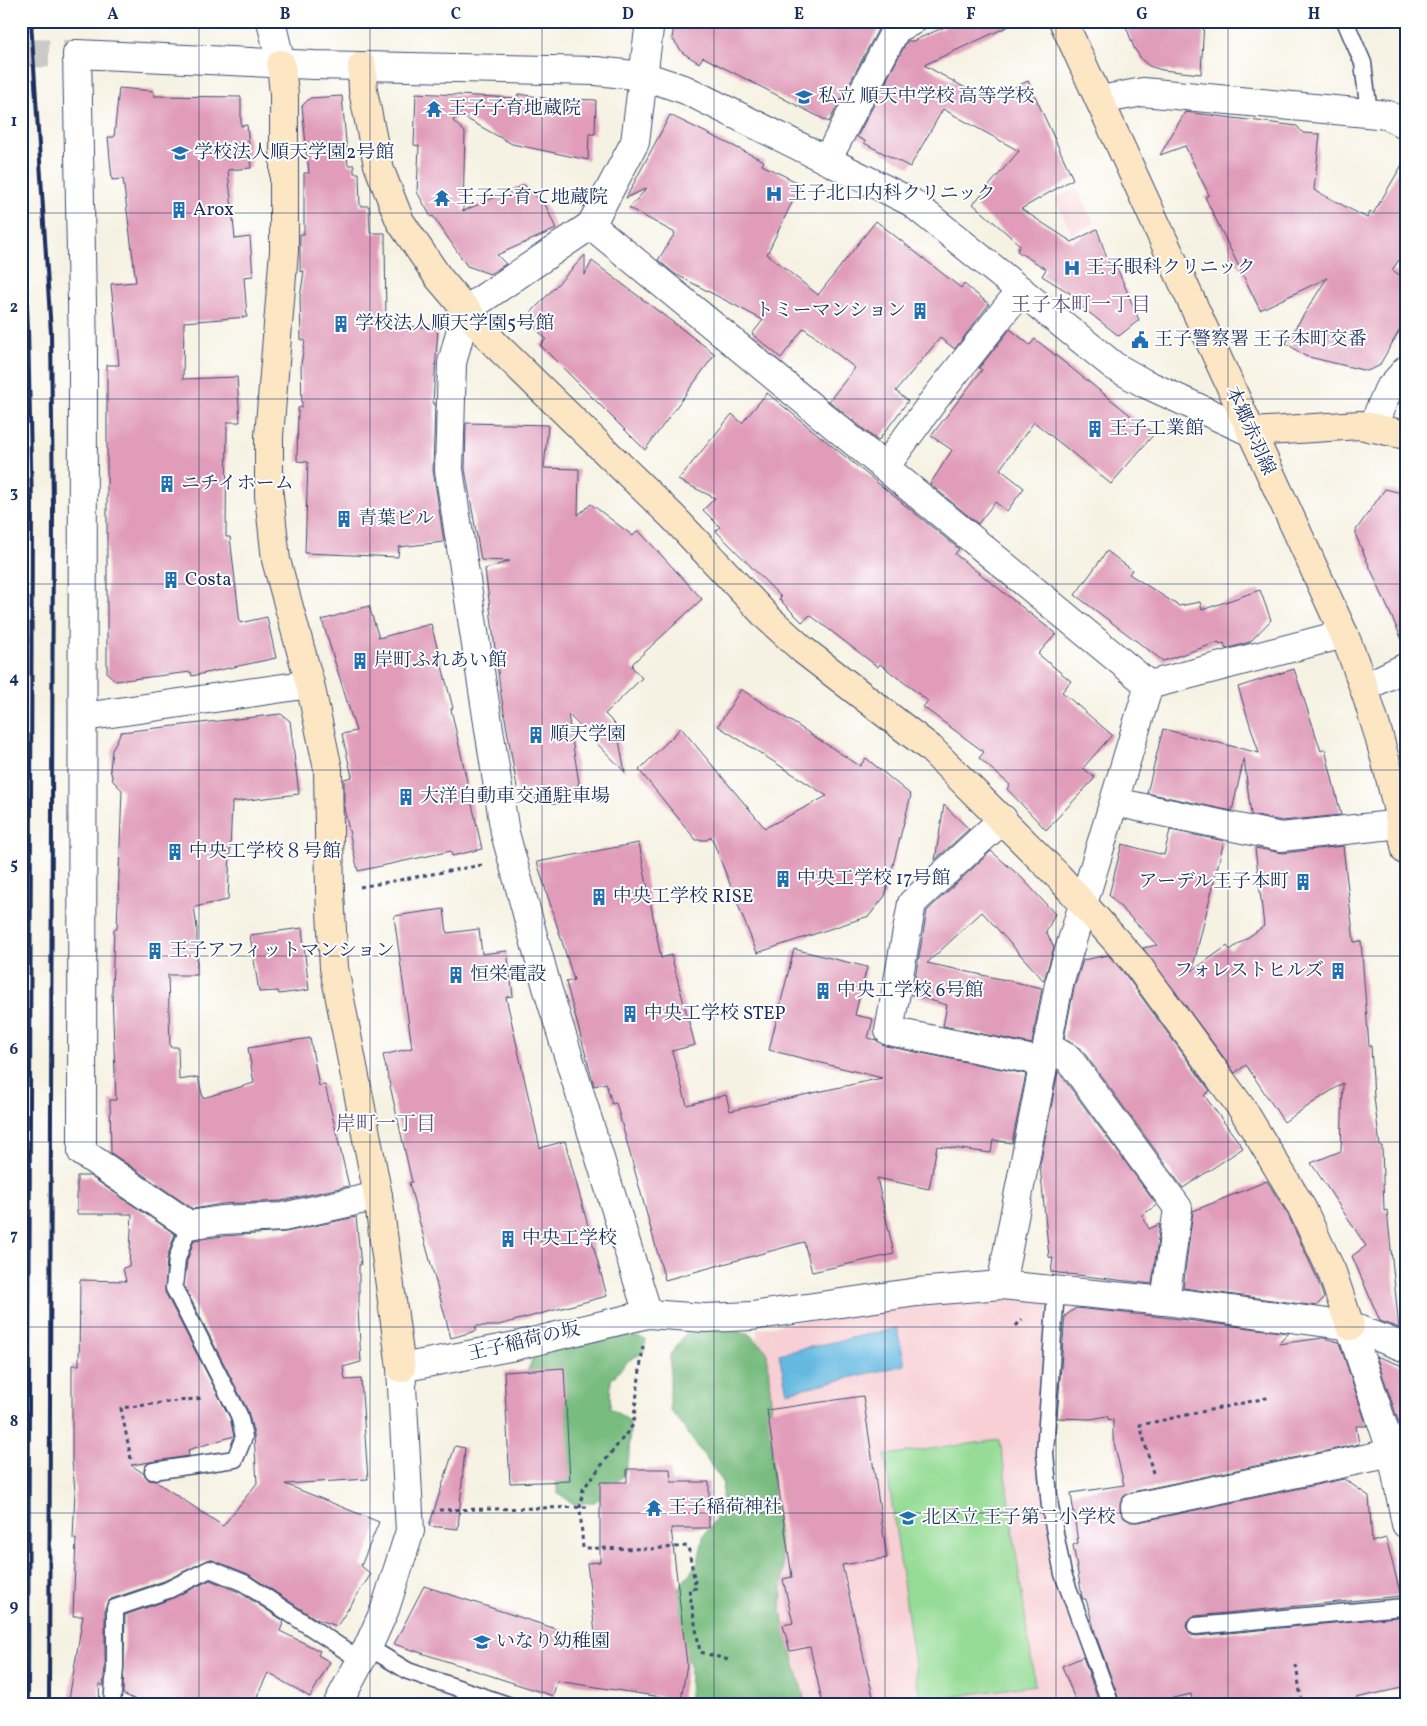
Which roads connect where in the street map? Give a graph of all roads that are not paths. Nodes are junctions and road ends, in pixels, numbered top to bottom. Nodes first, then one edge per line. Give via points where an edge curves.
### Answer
1 (272, 21) edge
2 (650, 21) edge
3 (912, 21) edge
4 (1063, 21) edge
5 (1345, 21) edge
6 (281, 64) junction
7 (362, 66) junction
8 (644, 76) junction
9 (1100, 100) junction
10 (1369, 113) junction
11 (1406, 126) edge
12 (827, 160) junction
13 (591, 225) junction
14 (1021, 290) junction
15 (466, 310) junction
16 (1406, 370) edge
17 (1372, 428) junction
18 (1251, 432) junction
19 (1406, 435) edge
20 (885, 467) junction
21 (1344, 634) junction
22 (1406, 667) edge
23 (310, 684) junction
24 (1149, 685) junction
25 (1365, 687) junction
26 (84, 717) junction
27 (1115, 802) junction
28 (1003, 819) junction
29 (1401, 824) junction
30 (1406, 851) edge
31 (1083, 903) junction
32 (1046, 1055) junction
33 (378, 1196) junction
34 (189, 1225) junction
35 (1001, 1285) junction
36 (1056, 1290) junction
37 (1165, 1301) junction
38 (648, 1314) junction
39 (1350, 1326) junction
40 (1406, 1348) edge
41 (401, 1368) junction
42 (1392, 1453) junction
43 (153, 1471) dead end
44 (1148, 1505) road end
45 (1406, 1524) edge
46 (1406, 1604) edge
47 (1196, 1626) dead end
48 (364, 1654) junction
49 (112, 1705) edge
50 (336, 1705) edge
51 (508, 1705) edge
52 (1111, 1705) edge

1 - 6 street
2 - 8 street
3 - 12 street via 896,29
4 - 9 street, 本郷赤羽線
5 - 10 lane via 1363,64
6 - 7 street
6 - 23 street via 284,94 284,251 269,436 269,496 276,560
6 - 26 street via 78,54
7 - 8 street via 596,71
7 - 15 street via 363,92 378,165 400,222 438,277
8 - 12 street via 686,90
8 - 13 street via 635,142
9 - 10 street via 1143,92
9 - 18 street, 本郷赤羽線
10 - 11 street via 1388,115
12 - 14 street via 896,194 926,213
13 - 15 street
13 - 20 street
14 - 18 street via 1114,366
14 - 20 street
15 - 28 street via 495,344 673,517 768,618 930,748
15 - 38 street via 452,363 449,470 505,833 550,996
16 - 17 street via 1388,390
17 - 18 street via 1360,425
17 - 19 street
18 - 21 street, 本郷赤羽線
20 - 24 street
21 - 24 street
21 - 25 street, 本郷赤羽線
22 - 25 street
23 - 26 street
23 - 33 street via 328,769 334,968
24 - 27 street
25 - 29 street, 本郷赤羽線
26 - 34 street via 82,1152
27 - 29 street via 1281,837
27 - 31 street
28 - 31 street
28 - 32 street via 912,903 889,1030
29 - 30 street, 本郷赤羽線
31 - 32 street via 1059,984
31 - 39 street via 1136,963 1243,1110 1302,1208 1332,1272
32 - 35 street
32 - 37 street via 1069,1059 1178,1208
33 - 34 street via 283,1217
33 - 41 street
34 - 43 lane via 177,1259 174,1288 230,1395 244,1437 235,1459
35 - 36 street, 王子稲荷の坂
35 - 38 street, 王子稲荷の坂 via 917,1292 752,1316 705,1318
36 - 37 street, 王子稲荷の坂
36 - 52 lane via 1045,1454 1050,1506 1063,1574
37 - 39 street, 王子稲荷の坂
38 - 41 street, 王子稲荷の坂 via 515,1346
39 - 40 street, 王子稲荷の坂
39 - 42 street
41 - 48 street via 410,1531 385,1609
42 - 44 street
42 - 45 street
46 - 47 lane
48 - 49 lane via 244,1583 210,1569 168,1590 115,1608 116,1668
48 - 50 street
48 - 51 lane

